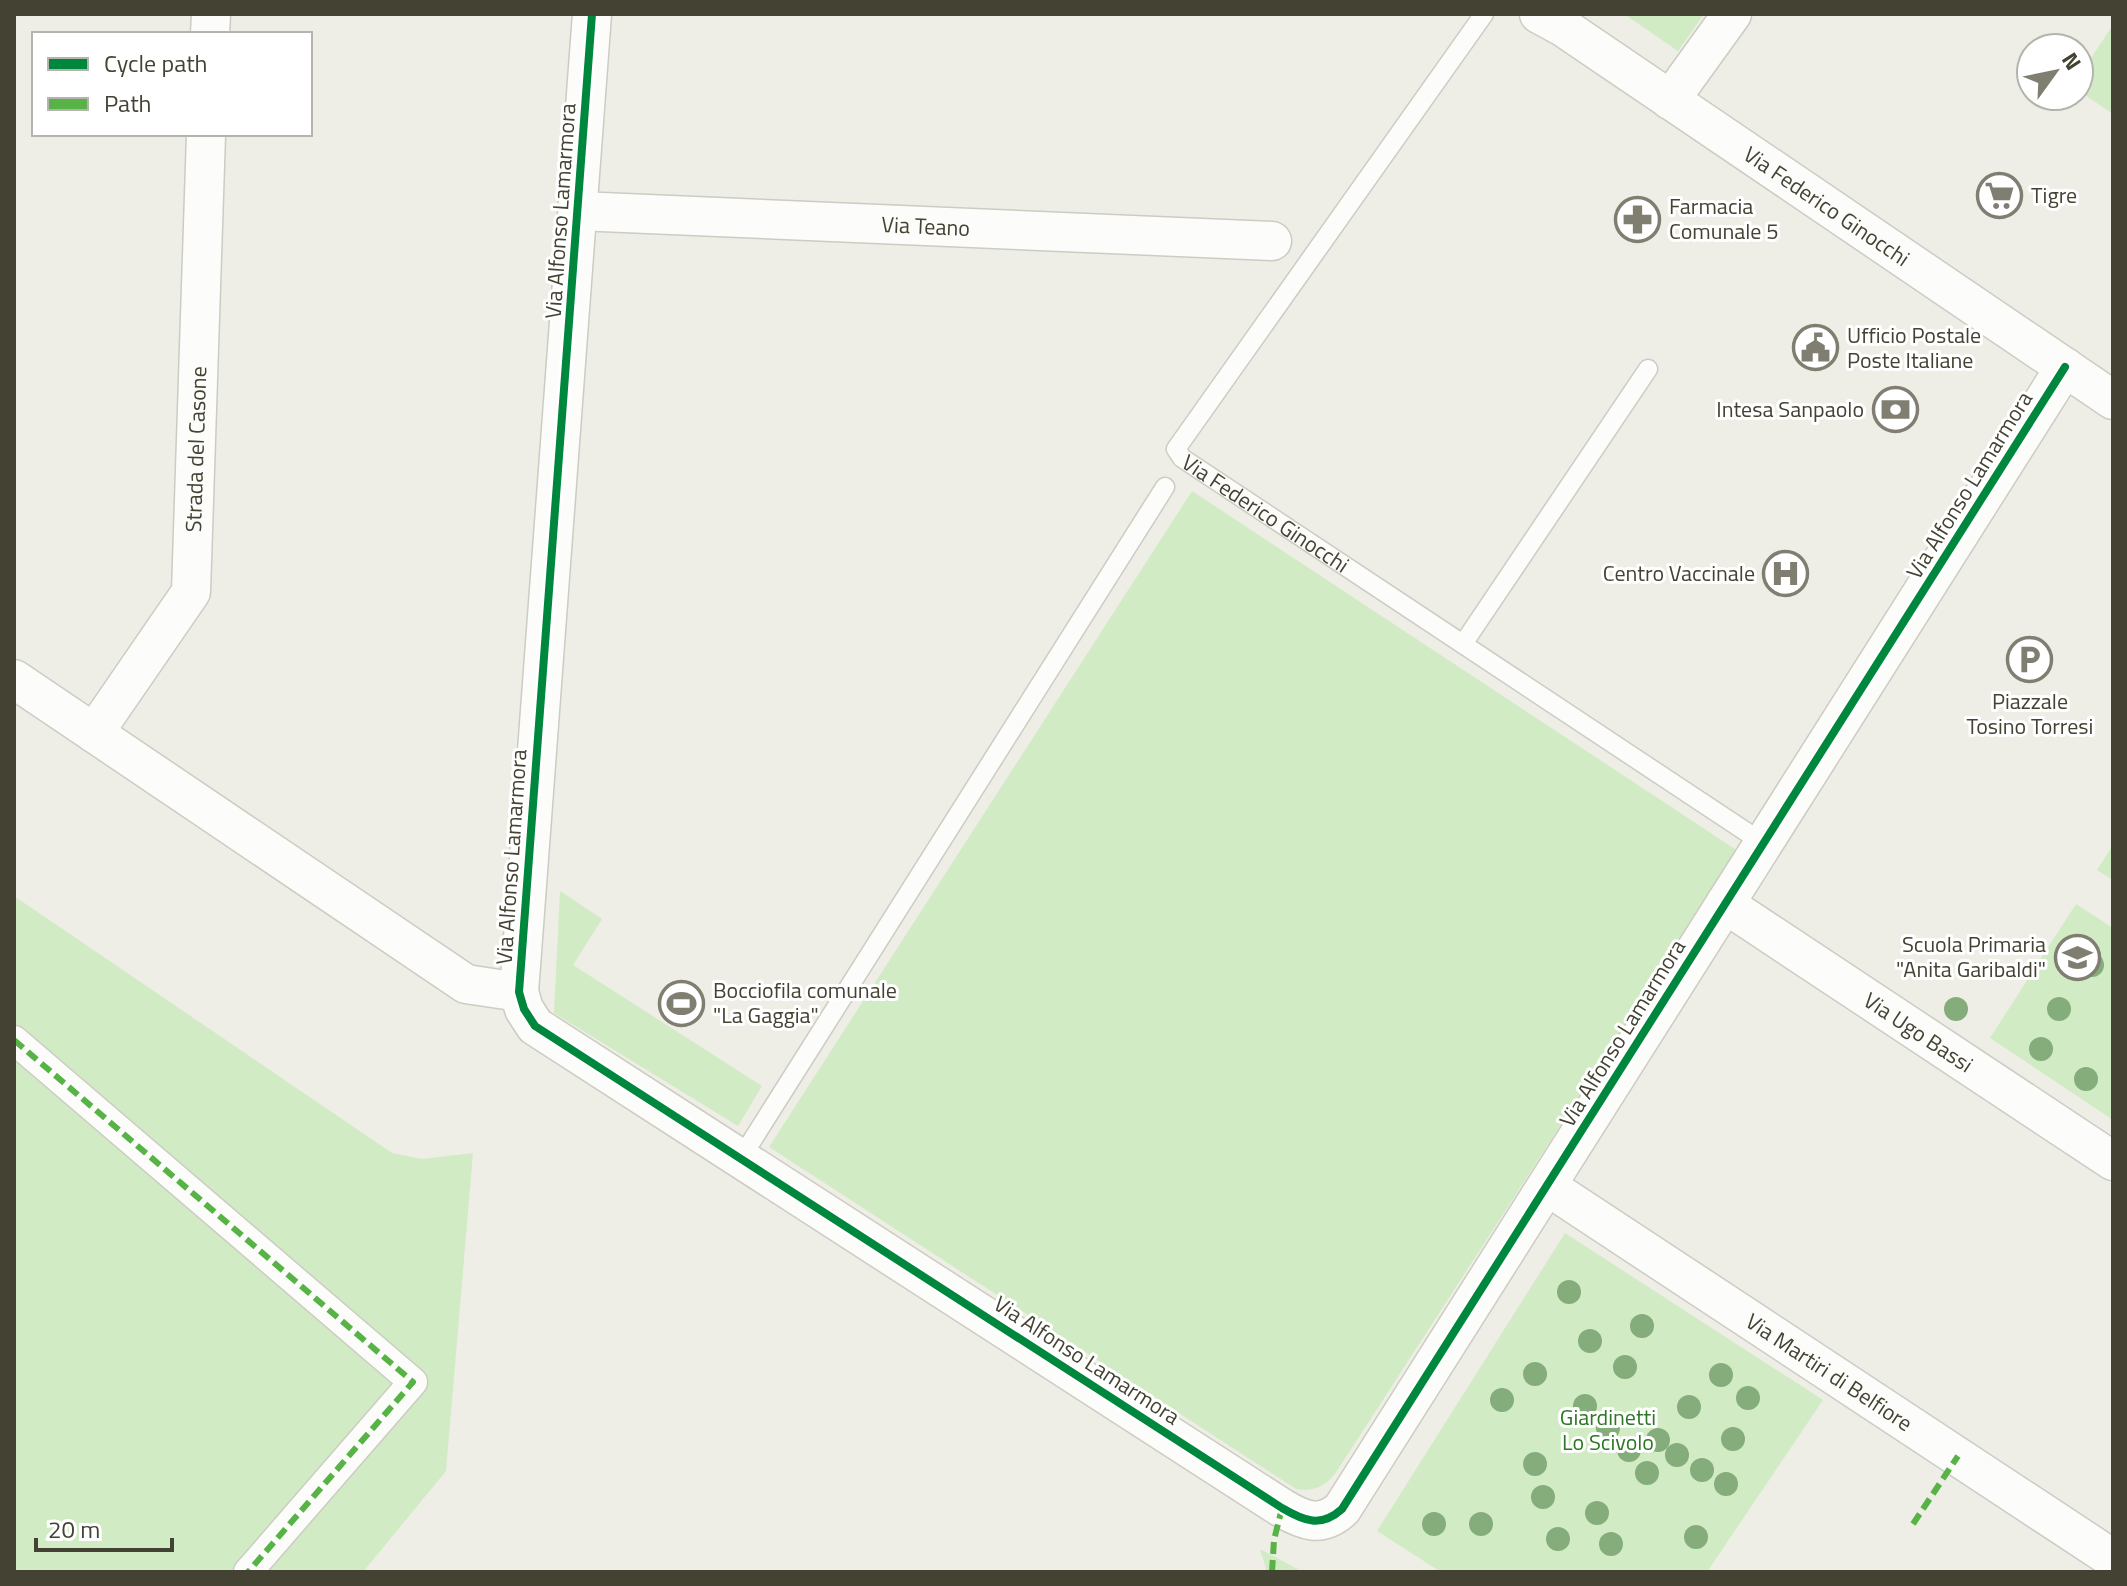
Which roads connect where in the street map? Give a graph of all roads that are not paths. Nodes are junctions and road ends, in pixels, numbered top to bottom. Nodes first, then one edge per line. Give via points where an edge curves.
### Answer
1 (592, 14) edge
2 (1484, 14) edge
3 (1539, 14) edge
4 (1732, 14) edge
5 (1670, 100) junction
6 (206, 136) edge
7 (578, 211) junction
8 (1272, 241) dead end
9 (2065, 367) junction
10 (1648, 369) dead end
11 (2113, 400) edge
12 (1165, 487) dead end
13 (1463, 644) junction
14 (14, 679) edge
15 (94, 733) junction
16 (1763, 843) junction
17 (1725, 904) junction
18 (519, 992) junction
19 (14, 1040) edge
20 (741, 1158) junction
21 (2113, 1161) edge
22 (1547, 1186) junction
23 (2113, 1559) edge
24 (248, 1572) edge

1 - 7 street, Via Alfonso Lamarmora
2 - 13 lane, Via Federico Ginocchi via 1176,449 1182,458
3 - 5 street, Via Federico Ginocchi
4 - 5 street
5 - 9 street, Via Federico Ginocchi
6 - 15 street, Strada del Casone via 191,592
7 - 8 street, Via Teano
7 - 18 street, Via Alfonso Lamarmora
9 - 11 street, Via Federico Ginocchi
9 - 16 street, Via Alfonso Lamarmora
10 - 13 lane
12 - 20 lane
13 - 16 lane, Via Federico Ginocchi
14 - 15 street
15 - 18 street via 466,984
16 - 17 street, Via Alfonso Lamarmora
17 - 21 street, Via Ugo Bassi
17 - 22 street, Via Alfonso Lamarmora
18 - 20 street, Via Alfonso Lamarmora via 535,1026
19 - 24 street via 413,1382
20 - 22 street, Via Alfonso Lamarmora via 1282,1508 1314,1522 1328,1520 1342,1509
22 - 23 street, Via Martiri di Belfiore

